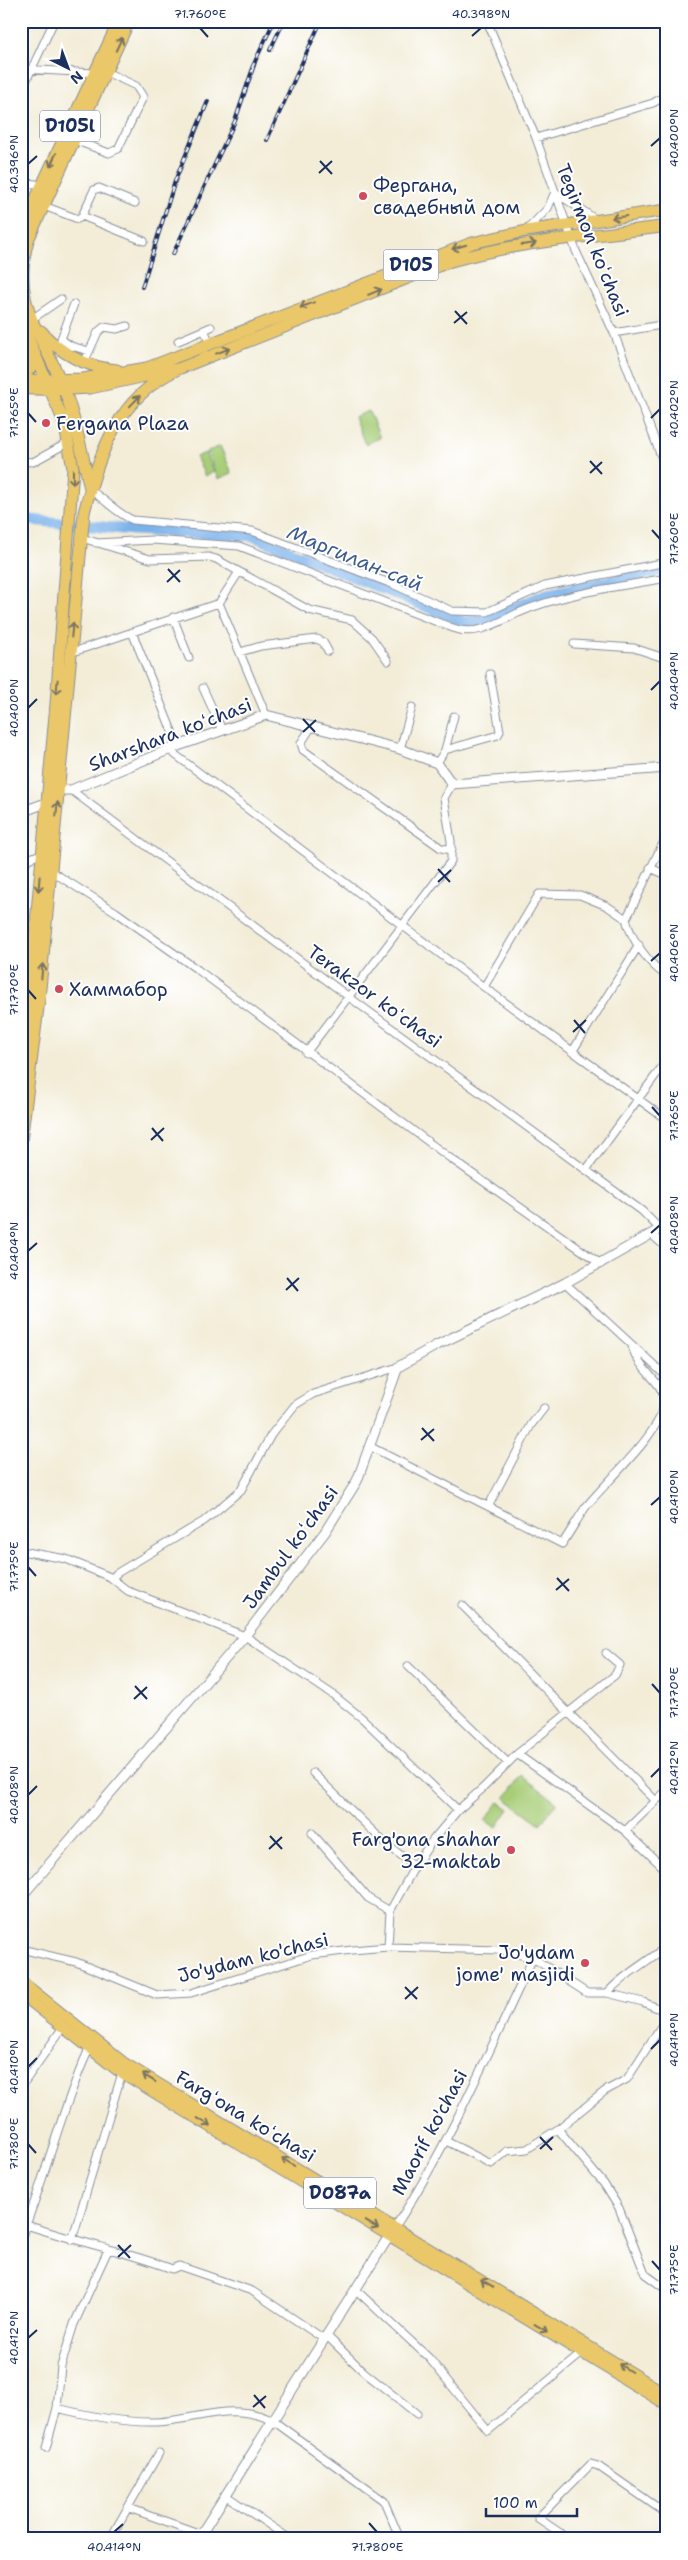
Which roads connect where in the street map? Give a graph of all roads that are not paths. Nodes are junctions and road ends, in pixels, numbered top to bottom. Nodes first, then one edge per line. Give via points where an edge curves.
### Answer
1 (54, 21) edge
2 (119, 21) edge
3 (129, 21) edge
4 (487, 21) edge
5 (21, 69) edge
6 (33, 69) junction
7 (100, 73) junction
8 (21, 92) edge
9 (667, 95) edge
10 (536, 138) junction
11 (74, 140) junction
12 (21, 182) edge
13 (47, 186) junction
14 (555, 192) junction
15 (135, 203) dead end
16 (44, 206) junction
17 (667, 210) edge
18 (82, 216) junction
19 (597, 220) junction
20 (567, 225) junction
21 (667, 226) edge
22 (21, 230) edge
23 (526, 231) junction
24 (573, 239) junction
25 (144, 241) dead end
26 (60, 300) dead end
27 (74, 304) dead end
28 (29, 321) edge
29 (667, 324) edge
30 (126, 326) dead end
31 (614, 333) junction
32 (178, 341) dead end
33 (210, 344) junction
34 (32, 348) junction
35 (89, 351) junction
36 (84, 363) junction
37 (178, 369) junction
38 (131, 372) junction
39 (21, 378) edge
40 (49, 385) junction
41 (62, 385) junction
42 (21, 389) edge
43 (69, 442) junction
44 (664, 460) edge
45 (21, 462) edge
46 (31, 462) junction
47 (21, 467) edge
48 (667, 472) edge
49 (90, 490) junction
50 (82, 538) junction
51 (96, 543) junction
52 (667, 562) edge
53 (239, 572) junction
54 (667, 578) edge
55 (220, 603) junction
56 (173, 617) junction
57 (132, 632) junction
58 (574, 644) dead end
59 (328, 651) dead end
60 (240, 652) junction
61 (70, 653) junction
62 (189, 658) dead end
63 (667, 659) edge
64 (388, 661) dead end
65 (490, 674) dead end
66 (204, 688) dead end
67 (412, 706) dead end
68 (266, 715) junction
69 (454, 716) dead end
70 (312, 726) junction
71 (222, 730) junction
72 (173, 748) junction
73 (400, 748) junction
74 (445, 750) junction
75 (437, 762) junction
76 (667, 768) edge
77 (452, 784) junction
78 (58, 790) junction
79 (71, 790) junction
80 (46, 803) junction
81 (21, 812) edge
82 (667, 836) edge
83 (452, 850) junction
84 (41, 854) junction
85 (650, 868) junction
86 (21, 869) edge
87 (51, 871) junction
88 (667, 876) edge
89 (626, 918) junction
90 (403, 926) junction
91 (639, 945) junction
92 (667, 976) edge
93 (484, 987) junction
94 (349, 997) junction
95 (572, 1052) junction
96 (306, 1053) junction
97 (21, 1058) edge
98 (667, 1060) edge
99 (24, 1094) edge
100 (640, 1099) junction
101 (667, 1120) edge
102 (21, 1141) edge
103 (586, 1170) junction
104 (663, 1227) edge
105 (651, 1234) junction
106 (667, 1248) edge
107 (600, 1264) junction
108 (565, 1283) junction
109 (632, 1346) junction
110 (398, 1367) junction
111 (667, 1377) edge
112 (544, 1408) dead end
113 (369, 1446) junction
114 (489, 1505) junction
115 (21, 1550) edge
116 (112, 1578) junction
117 (462, 1605) dead end
118 (245, 1636) junction
119 (606, 1654) dead end
120 (408, 1666) dead end
121 (570, 1713) junction
122 (517, 1754) junction
123 (508, 1763) junction
124 (313, 1773) dead end
125 (667, 1790) edge
126 (655, 1800) junction
127 (458, 1810) junction
128 (625, 1831) junction
129 (312, 1833) dead end
130 (415, 1866) junction
131 (667, 1871) edge
132 (21, 1897) edge
133 (390, 1911) junction
134 (667, 1946) edge
135 (388, 1948) junction
136 (21, 1949) edge
137 (533, 1958) junction
138 (21, 1981) edge
139 (606, 1993) junction
140 (21, 1994) edge
141 (667, 2012) edge
142 (667, 2017) edge
143 (62, 2027) junction
144 (89, 2049) junction
145 (122, 2073) junction
146 (21, 2087) edge
147 (558, 2129) junction
148 (446, 2141) junction
149 (24, 2224) edge
150 (392, 2231) junction
151 (21, 2238) edge
152 (72, 2240) junction
153 (108, 2250) junction
154 (355, 2289) junction
155 (667, 2290) edge
156 (325, 2337) junction
157 (582, 2353) junction
158 (667, 2394) edge
159 (667, 2405) edge
160 (57, 2408) junction
161 (416, 2414) dead end
162 (272, 2420) junction
163 (46, 2448) dead end
164 (159, 2453) dead end
165 (225, 2495) junction
166 (129, 2508) junction
167 (667, 2514) edge
168 (199, 2536) edge
169 (110, 2539) edge
170 (290, 2539) edge
171 (400, 2539) edge
172 (569, 2539) edge

1 - 6 street
2 - 7 highway, D105l
7 -> 3 highway, D105l
4 - 10 street, Tegirmon koʻchasi
5 - 6 street
6 - 7 street
6 - 8 street
7 - 11 highway, D105l
7 - 11 street via 136,86 143,97 118,149 109,153
7 -> 13 highway, D105l
9 - 10 street via 653,103
10 - 14 street, Tegirmon koʻchasi
11 - 13 highway, D105l
12 - 13 street
13 - 16 highway, D105l
13 - 22 highway, D105l
14 - 19 street
14 - 20 street, Tegirmon koʻchasi
14 - 23 street via 548,208
15 - 18 street via 99,188 94,190
16 - 18 street via 78,219
16 - 28 highway, D105l via 28,240 22,263 23,293
17 -> 19 highway, D105
18 - 25 street
19 - 20 highway, D105
20 - 23 highway, D105
20 - 24 street, Tegirmon koʻchasi
21 - 24 highway, D105
23 -> 33 highway, D105 via 446,251
24 - 31 street, Tegirmon koʻchasi via 588,281
37 -> 24 highway, D105 via 451,262 505,247
26 - 28 street
27 - 35 street via 61,338 71,346
28 - 34 highway, D105l
28 - 36 highway via 58,348
28 - 41 highway, D105l
29 - 31 street
30 - 35 street via 117,329 104,327
31 - 44 street, Tegirmon koʻchasi
32 - 33 street via 207,328
33 - 38 highway, D105
34 - 39 highway via 31,368
34 - 40 highway, D105l
35 - 36 street
36 - 38 highway
37 - 41 highway, D105 via 112,384
49 -> 37 highway via 105,445 118,421 150,386
38 - 41 highway, D105
39 - 40 main road
40 - 41 highway, D105
40 - 42 main road
40 - 43 highway
41 - 49 highway via 80,437
43 - 46 street
43 -> 80 highway via 73,468 72,508
44 - 48 street, Tegirmon koʻchasi
45 - 46 street
46 - 47 street
49 - 50 highway
49 - 52 street via 133,520 252,531 392,584 452,611 487,612 545,586
50 - 51 street
61 -> 50 highway
51 - 53 street via 150,559 209,557
51 - 54 street via 152,540 239,546 468,632 553,600
53 - 55 street
53 - 64 street via 309,610 352,620 372,638
55 - 56 street
55 - 60 street
56 - 57 street
56 - 62 street
57 - 61 street
57 - 72 street
58 - 63 street via 634,648
59 - 60 street via 317,639
60 - 68 street
61 - 78 highway
65 - 74 street via 500,731 498,735
66 - 71 street
67 - 73 street
68 - 70 street, Sharshara koʻchasi
68 - 71 street, Sharshara koʻchasi
69 - 74 street
70 - 73 street, Sharshara koʻchasi
70 - 83 street via 301,742 303,750 441,848
71 - 72 street, Sharshara koʻchasi
72 - 79 street, Sharshara koʻchasi
72 - 90 street
73 - 75 street, Sharshara koʻchasi
74 - 75 street
75 - 77 street
76 - 77 street
77 - 83 street via 444,798
78 - 79 street, Sharshara koʻchasi
87 -> 78 highway
79 - 94 street, Terakzor koʻchasi
80 - 81 street
80 - 84 highway
82 - 85 street
83 - 90 street via 451,861
84 - 86 street via 28,859
84 -> 97 highway
85 - 88 street
85 - 89 street
87 - 96 street via 198,970
99 -> 87 highway via 39,1000
89 - 91 street
89 - 93 street via 580,895 543,892
90 - 93 street
90 - 94 street
91 - 92 street via 659,971
91 - 95 street
93 - 95 street
94 - 96 street
94 - 103 street, Terakzor koʻchasi
95 - 100 street
96 - 107 street
98 - 100 street
99 - 102 highway
100 - 101 street
100 - 103 street
103 - 104 street, Terakzor koʻchasi
104 - 105 street
105 - 106 street
105 - 107 street
107 - 108 street
108 - 109 street
108 - 110 street
109 - 111 street
109 - 114 street via 635,1359 664,1395 665,1403 659,1420 649,1437 585,1508 562,1544
110 - 113 street, Jambul koʻchasi
110 - 116 street via 313,1394 295,1405 271,1435 241,1490 204,1521
112 - 114 street via 531,1425
113 - 114 street
113 - 118 street, Jambul koʻchasi via 357,1481 325,1532
115 - 116 street via 66,1559
116 - 118 street via 128,1591
117 - 121 street
118 - 127 street via 362,1718
118 - 132 street, Jambul koʻchasi
119 - 121 street via 618,1661 619,1670
120 - 123 street
121 - 122 street
121 - 126 street
122 - 123 street
122 - 128 street
123 - 127 street
124 - 130 street via 386,1844
125 - 126 street
126 - 128 street
127 - 130 street
128 - 131 street
129 - 133 street via 368,1898
130 - 133 street
133 - 135 street
134 - 139 street via 622,1976
135 - 136 street, Jo'ydam ko'chasi via 312,1955 191,1993 156,1995 76,1962
135 - 137 street, Jo'ydam ko'chasi via 501,1950
137 - 139 street, Jo'ydam ko'chasi via 587,1993
137 - 148 street, Maorif ko'chasi
150 -> 138 main road, Fargʻona koʻchasi / D087a via 123,2062
139 - 141 street, Jo'ydam ko'chasi
140 - 143 main road, Fargʻona koʻchasi / D087a
142 - 147 street via 627,2080 605,2091
143 - 144 main road, Fargʻona koʻchasi / D087a
143 - 146 street
144 - 145 main road, Fargʻona koʻchasi / D087a
144 - 149 street via 75,2079 50,2159
145 -> 150 main road, Fargʻona koʻchasi / D087a
145 - 152 street
147 - 148 street via 527,2149 507,2151 491,2164
147 - 155 street via 599,2177 619,2208 645,2274
148 - 150 street, Maorif ko'chasi
149 - 151 street
149 - 152 street
150 - 154 street, Maorif ko'chasi
150 -> 157 main road, Fargʻona koʻchasi / D087a
158 -> 150 main road, Fargʻona koʻchasi / D087a
152 - 153 street
153 - 156 street via 172,2269 179,2266 252,2292
153 - 160 street via 74,2324 62,2366
154 - 156 street, Maorif ko'chasi
154 - 157 street via 429,2358 488,2431
156 - 161 street
156 - 162 street, Maorif ko'chasi
157 - 159 main road, Fargʻona koʻchasi / D087a
160 - 162 street via 140,2422 234,2410
160 - 163 street
162 - 165 street, Maorif ko'chasi
162 - 171 street via 384,2501
164 - 166 street
165 - 168 street, Maorif ko'chasi
165 - 170 street
166 - 168 street
166 - 169 street
167 - 172 street via 591,2464 538,2518

